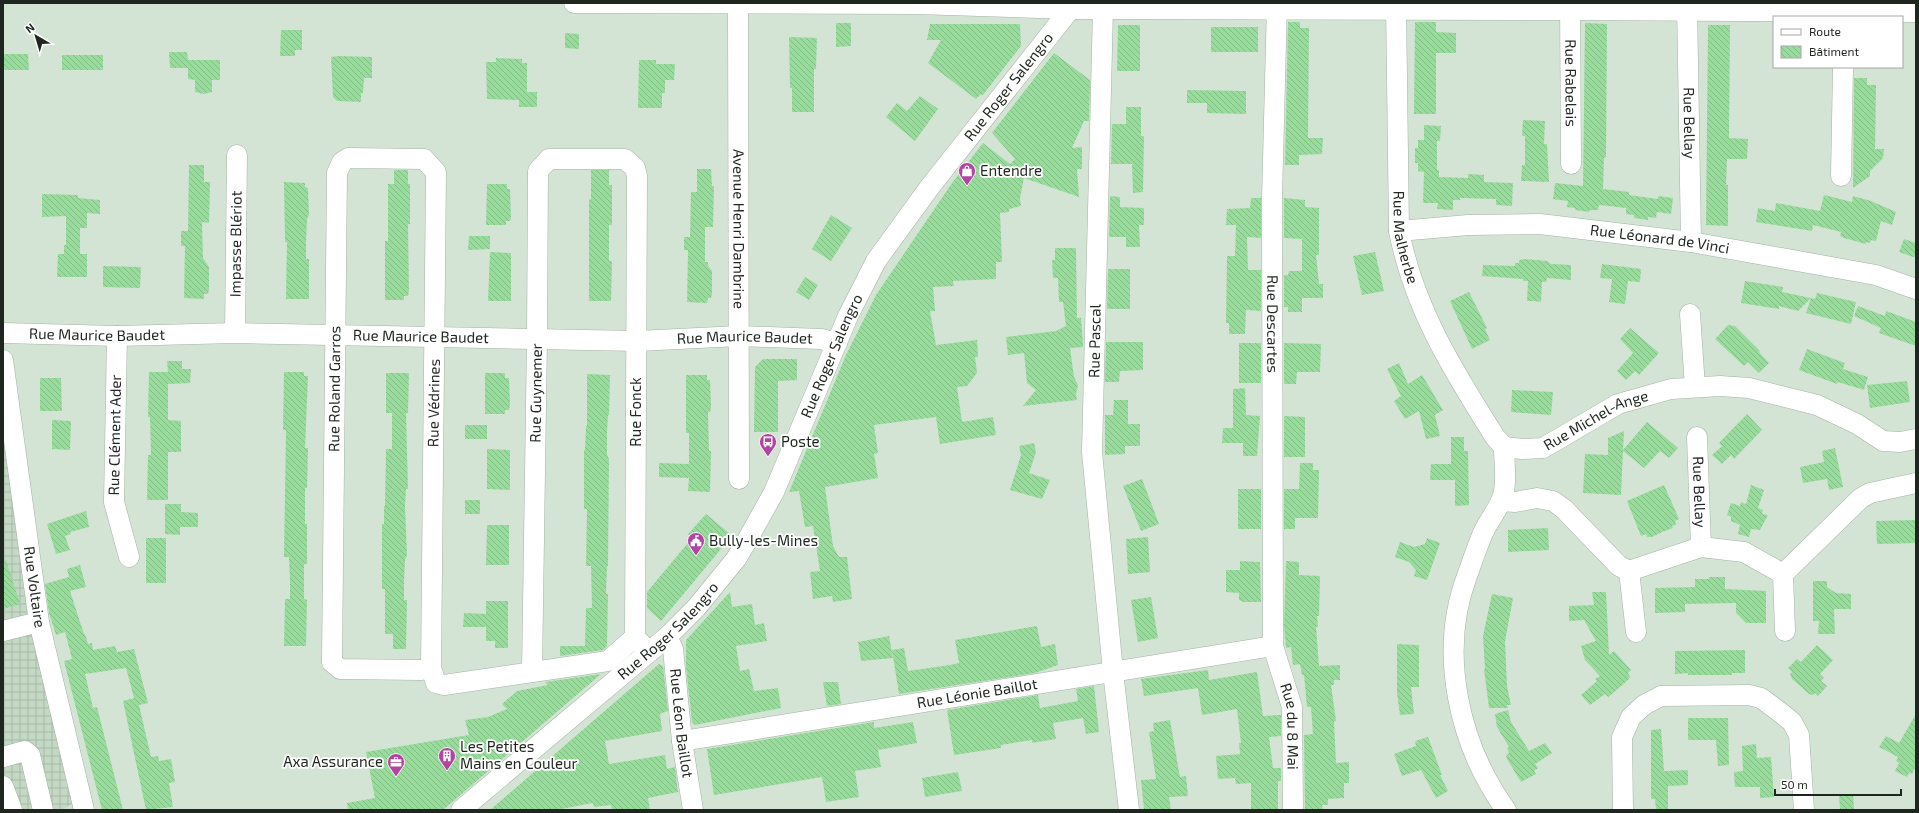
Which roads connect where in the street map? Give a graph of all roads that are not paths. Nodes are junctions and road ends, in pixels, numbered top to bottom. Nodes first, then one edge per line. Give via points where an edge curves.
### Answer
1 (574, 3) edge
2 (738, 4) junction
3 (916, 4) edge
4 (1072, 6) edge
5 (1277, 6) edge
6 (1396, 6) edge
7 (1570, 6) edge
8 (1687, 7) edge
9 (1103, 9) junction
10 (1844, 11) edge
11 (1916, 12) edge
12 (1843, 68) edge
13 (237, 154) dead end
14 (385, 157) joint
15 (1571, 164) dead end
16 (635, 168) joint
17 (1841, 176) dead end
18 (1399, 231) junction
19 (1691, 242) junction
20 (1916, 289) edge
21 (1690, 314) dead end
22 (3, 333) edge
23 (235, 333) junction
24 (117, 336) junction
25 (335, 336) junction
26 (739, 336) junction
27 (435, 338) junction
28 (537, 339) junction
29 (637, 341) junction
30 (837, 343) junction
31 (3, 360) edge
32 (1696, 387) junction
33 (1697, 437) dead end
34 (1916, 440) edge
35 (1504, 447) junction
36 (739, 479) dead end
37 (1916, 483) edge
38 (1501, 500) junction
39 (1700, 547) junction
40 (129, 557) dead end
41 (1629, 571) junction
42 (1783, 574) junction
43 (39, 622) junction
44 (3, 631) edge
45 (1785, 631) dead end
46 (1636, 632) dead end
47 (667, 636) junction
48 (635, 637) junction
49 (1273, 646) junction
50 (648, 652) junction
51 (431, 668) junction
52 (532, 672) junction
53 (1113, 672) junction
54 (682, 741) junction
55 (3, 757) edge
56 (3, 786) edge
57 (12, 810) edge
58 (42, 810) edge
59 (84, 810) edge
60 (461, 810) edge
61 (693, 810) edge
62 (1129, 810) edge
63 (1293, 810) edge
64 (1506, 810) edge
65 (1623, 810) edge
66 (1804, 810) edge

1 - 2 street
2 - 3 street
2 - 26 street, Avenue Henri Dambrine
3 - 4 street
4 - 9 street
4 - 30 street, Rue Roger Salengro via 929,188 876,260
5 - 6 street
5 - 9 street
5 - 49 street, Rue Descartes via 1272,199
6 - 7 street
6 - 18 street, Rue Malherbe
7 - 8 street
7 - 15 street, Rue Rabelais
8 - 10 street
8 - 19 street, Rue Bellay
9 - 53 street, Rue Pascal via 1092,452
10 - 11 street
12 - 17 street
13 - 23 street, Impasse Blériot
14 - 25 street, Rue Roland Garros via 348,158 342,162 337,172
14 - 27 street, Rue Védrines via 424,159 436,172
16 - 28 street, Rue Guynemer via 625,159 549,159 538,171
16 - 29 street, Rue Fonck
18 - 19 street, Rue Léonard de Vinci via 1468,225 1540,224
18 - 35 street, Rue Malherbe via 1412,283 1431,328 1462,384
19 - 20 street, Rue Léonard de Vinci via 1876,274
21 - 32 street
22 - 24 street, Rue Maurice Baudet
23 - 24 street, Rue Maurice Baudet
23 - 25 street, Rue Maurice Baudet
24 - 40 street, Rue Clément Ader via 114,502
25 - 27 street, Rue Maurice Baudet
25 - 51 street, Rue Roland Garros via 332,662 340,669
26 - 29 street, Rue Maurice Baudet
26 - 30 street, Rue Maurice Baudet via 821,339
26 - 36 street, Avenue Henri Dambrine
27 - 28 street, Rue Maurice Baudet
27 - 51 street, Rue Védrines
28 - 29 street, Rue Maurice Baudet
28 - 52 street, Rue Guynemer
29 - 48 street, Rue Fonck
30 - 47 street, Rue Roger Salengro via 774,492 746,544 696,608
31 - 43 street, Rue Voltaire
32 - 34 street, Rue Michel-Ange via 1749,388 1779,394 1817,405 1857,424 1883,441
32 - 35 street, Rue Michel-Ange via 1671,389 1618,404 1543,448 1522,450
33 - 39 street, Rue Bellay
35 - 38 street via 1505,480
37 - 42 street via 1870,493 1861,498
38 - 41 street via 1515,502 1537,498 1553,501 1564,509 1619,566
38 - 64 street via 1484,533 1466,578 1455,630 1454,657 1464,724 1477,760 1493,792
39 - 41 street
39 - 42 street via 1744,552
41 - 46 street
42 - 45 street
43 - 44 street
43 - 59 street, Rue Voltaire
47 - 50 street, Rue Roger Salengro
47 - 54 street, Rue Léon Baillot via 673,649
48 - 50 street
48 - 52 street via 608,661
49 - 53 street, Rue Léonie Baillot
49 - 63 street, Rue du 8 Mai via 1292,707
50 - 60 street, Rue Roger Salengro
51 - 52 street via 436,683 444,685
53 - 54 street, Rue Léonie Baillot
53 - 62 street, Rue Pascal
54 - 61 street, Rue Léon Baillot
55 - 58 street via 25,751 30,755
56 - 57 street
65 - 66 street via 1622,737 1631,717 1644,705 1661,696 1749,695 1761,698 1776,708 1792,722 1799,735

